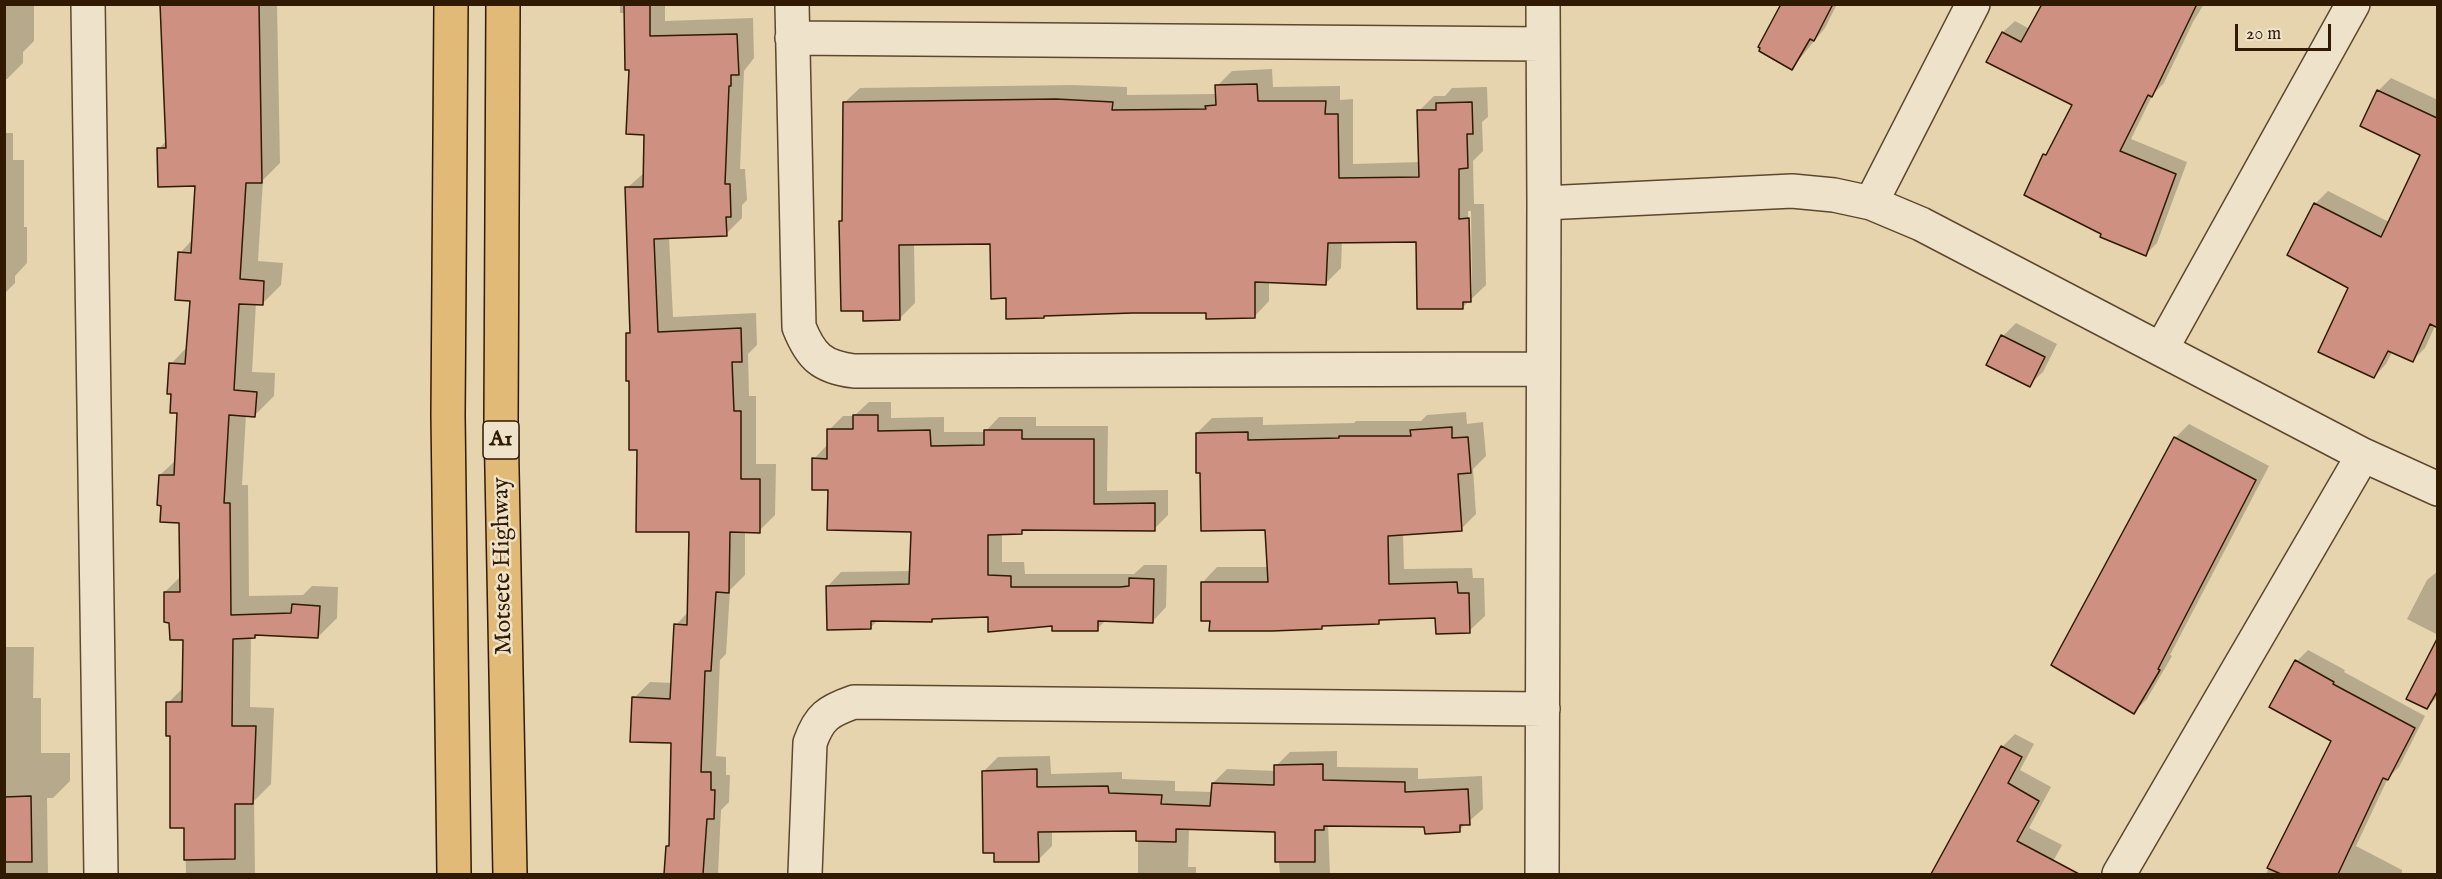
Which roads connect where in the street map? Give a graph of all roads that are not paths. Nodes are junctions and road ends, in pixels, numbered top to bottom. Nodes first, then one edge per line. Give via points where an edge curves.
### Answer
1 (88, 4) edge
2 (451, 4) edge
3 (503, 4) edge
4 (792, 4) edge
5 (1543, 4) edge
6 (1973, 4) edge
7 (2353, 4) edge
8 (792, 38) junction
9 (1542, 44) junction
10 (1544, 203) junction
11 (1871, 203) junction
12 (2162, 348) junction
13 (1543, 369) junction
14 (2363, 455) junction
15 (2438, 489) edge
16 (1543, 710) junction
17 (102, 874) edge
18 (453, 874) edge
19 (510, 874) edge
20 (805, 874) edge
21 (1542, 874) edge
22 (2119, 874) edge

1 - 17 street
2 - 18 highway, A1 via 448,415
3 - 19 highway, Motsete Highway / A1 via 501,420
4 - 8 street
5 - 9 street
6 - 11 street
7 - 12 street
8 - 9 street
8 - 13 street via 799,327 807,347 834,368
9 - 10 street
10 - 11 street via 1792,191
10 - 13 street
11 - 12 street via 1921,224
12 - 14 street
13 - 16 street
14 - 15 street
14 - 22 street
16 - 20 street via 854,702 827,714 815,728 810,743
16 - 21 street

